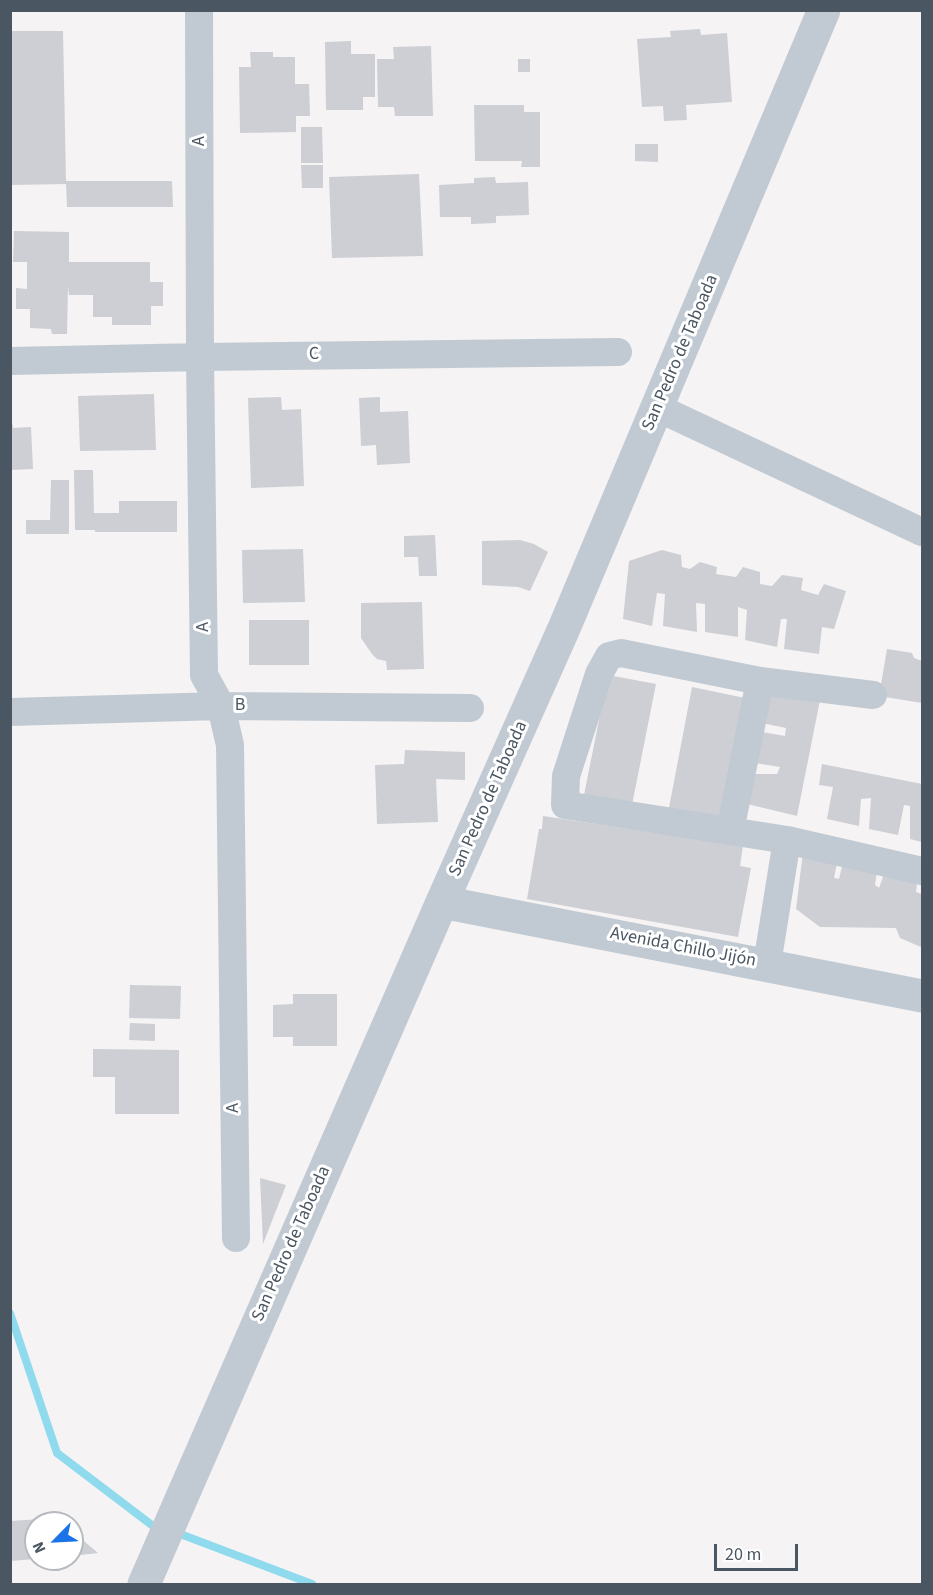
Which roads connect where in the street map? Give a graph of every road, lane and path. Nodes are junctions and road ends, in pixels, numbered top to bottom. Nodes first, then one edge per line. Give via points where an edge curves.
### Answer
1 (199, 10) edge
2 (824, 10) edge
3 (618, 352) dead end
4 (200, 357) junction
5 (10, 361) edge
6 (658, 408) junction
7 (922, 532) edge
8 (760, 681) junction
9 (873, 695) dead end
10 (221, 706) junction
11 (470, 708) dead end
12 (10, 711) edge
13 (730, 831) junction
14 (787, 840) junction
15 (922, 871) edge
16 (442, 902) junction
17 (767, 964) junction
18 (922, 996) edge
19 (236, 1238) dead end
20 (144, 1584) edge

1 - 4 street, A
2 - 6 street, San Pedro de Taboada
3 - 4 street, C
4 - 5 street, C
4 - 10 street, A via 204,675
6 - 7 street
6 - 16 street, San Pedro de Taboada
8 - 9 street
8 - 13 street
8 - 13 street via 621,653 609,656 599,674 566,776 565,805
10 - 11 street, B
10 - 12 street, B
10 - 19 street, A via 230,745
13 - 14 street
14 - 15 street
14 - 17 street
16 - 17 street, Avenida Chillo Jijón
16 - 20 street, San Pedro de Taboada
17 - 18 street, Avenida Chillo Jijón

